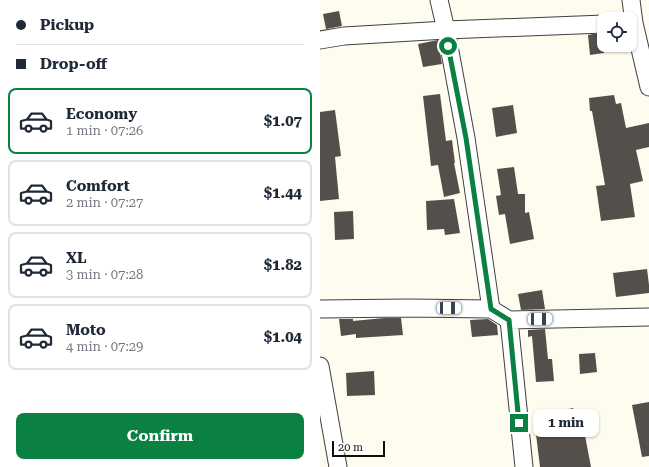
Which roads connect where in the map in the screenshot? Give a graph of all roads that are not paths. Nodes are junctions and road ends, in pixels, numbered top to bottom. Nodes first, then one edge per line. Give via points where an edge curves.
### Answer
1 (439, 0) edge
2 (631, 0) edge
3 (632, 12) edge
4 (597, 24) edge
5 (446, 30) junction
6 (320, 40) edge
7 (637, 42) edge
8 (649, 87) edge
9 (320, 309) edge
10 (491, 309) junction
11 (649, 317) edge
12 (509, 320) junction
13 (320, 366) edge
14 (338, 467) edge
15 (524, 467) edge

1 - 5 street
2 - 3 street
4 - 5 street
5 - 6 street via 344,36
5 - 10 street via 466,138
7 - 8 street
9 - 10 street
10 - 12 street
11 - 12 street
12 - 15 street
13 - 14 street

